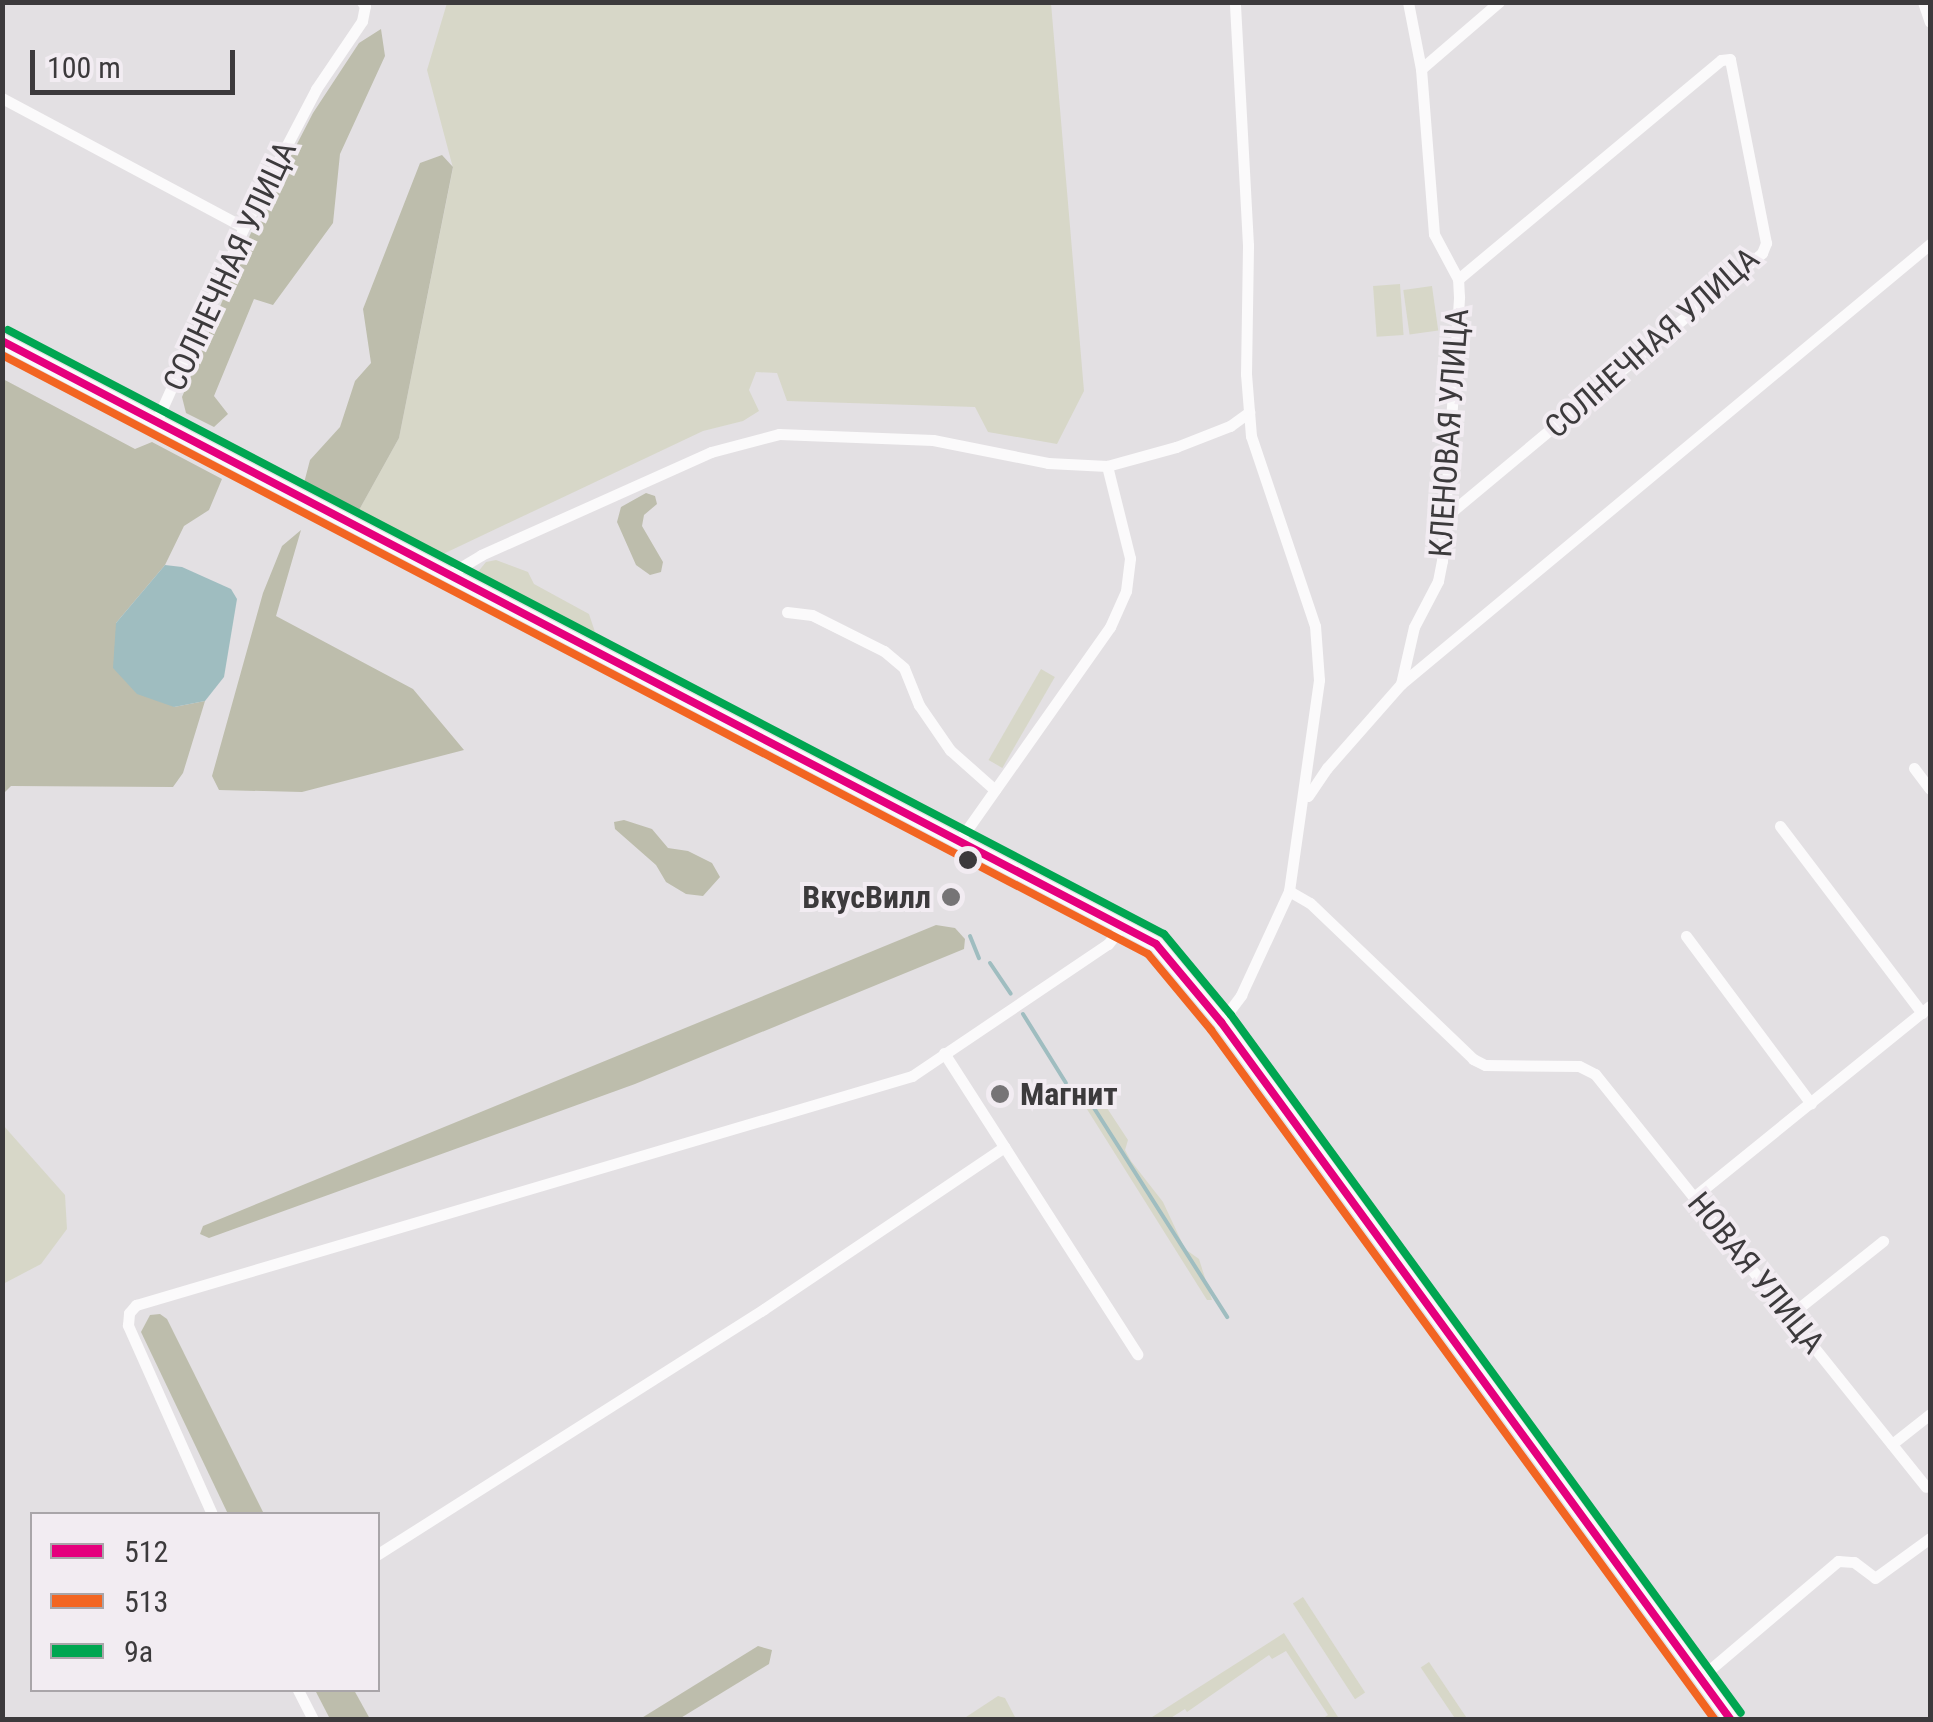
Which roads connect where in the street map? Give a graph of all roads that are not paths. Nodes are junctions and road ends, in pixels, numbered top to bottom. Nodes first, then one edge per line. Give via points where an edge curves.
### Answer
1 (1235, 2) edge
2 (1408, 2) edge
3 (1499, 2) edge
4 (1923, 2) edge
5 (363, 4) edge
6 (1930, 22) edge
7 (1420, 68) junction
8 (2, 98) edge
9 (244, 227) junction
10 (1930, 244) edge
11 (1458, 279) junction
12 (2, 341) edge
13 (1249, 412) junction
14 (156, 422) junction
15 (1107, 466) junction
16 (1444, 518) junction
17 (448, 575) junction
18 (788, 612) dead end
19 (1401, 684) junction
20 (1914, 768) dead end
21 (1930, 789) edge
22 (995, 790) junction
23 (1306, 800) junction
24 (1780, 826) dead end
25 (959, 841) junction
26 (1289, 891) junction
27 (1123, 925) junction
28 (1686, 936) dead end
29 (1926, 1010) edge
30 (1222, 1022) junction
31 (944, 1053) junction
32 (1811, 1104) junction
33 (1004, 1146) junction
34 (1694, 1196) junction
35 (1884, 1242) dead end
36 (1790, 1315) junction
37 (1137, 1354) dead end
38 (1930, 1414) edge
39 (1892, 1444) junction
40 (1926, 1486) dead end
41 (211, 1512) edge
42 (1930, 1538) edge
43 (380, 1553) edge
44 (1700, 1678) junction
45 (299, 1692) edge
46 (313, 1720) edge
47 (1731, 1720) edge

1 - 13 street
2 - 7 street, КЛЕНОВАЯ УЛИЦА
3 - 7 street
4 - 6 street
5 - 9 street, СОЛНЕЧНАЯ УЛИЦА via 362,21 316,89
7 - 11 street, КЛЕНОВАЯ УЛИЦА via 1434,234
8 - 9 street
9 - 14 street, СОЛНЕЧНАЯ УЛИЦА
10 - 19 street
11 - 16 street, КЛЕНОВАЯ УЛИЦА
11 - 16 street, СОЛНЕЧНАЯ УЛИЦА via 1730,58 1766,242 1762,252
12 - 14 main road
13 - 15 street via 1176,447
13 - 23 street via 1264,481 1316,626 1319,680
14 - 17 main road
15 - 17 street via 1048,464 933,440 779,434 711,452
15 - 22 street via 1130,558 1126,590 1110,626
16 - 19 street, КЛЕНОВАЯ УЛИЦА via 1438,582 1414,627
17 - 25 main road
18 - 22 street via 812,615 904,668 919,705 950,750
19 - 23 street
20 - 21 street
22 - 25 street
23 - 26 street
24 - 29 street
25 - 27 main road
26 - 30 street
26 - 34 street, НОВАЯ УЛИЦА via 1310,903 1472,1059 1580,1066 1595,1074
27 - 30 main road via 1156,944
27 - 31 street via 1108,944
28 - 32 street
29 - 32 street
30 - 44 main road
31 - 33 street
31 - 41 street via 896,1081 136,1305 128,1325
32 - 34 street
33 - 37 street
33 - 43 street via 764,1309
34 - 36 street, НОВАЯ УЛИЦА
35 - 36 street
36 - 39 street, НОВАЯ УЛИЦА
38 - 39 street
39 - 40 street, НОВАЯ УЛИЦА
42 - 44 street via 1876,1578 1854,1562 1838,1561
44 - 47 main road
45 - 46 street

